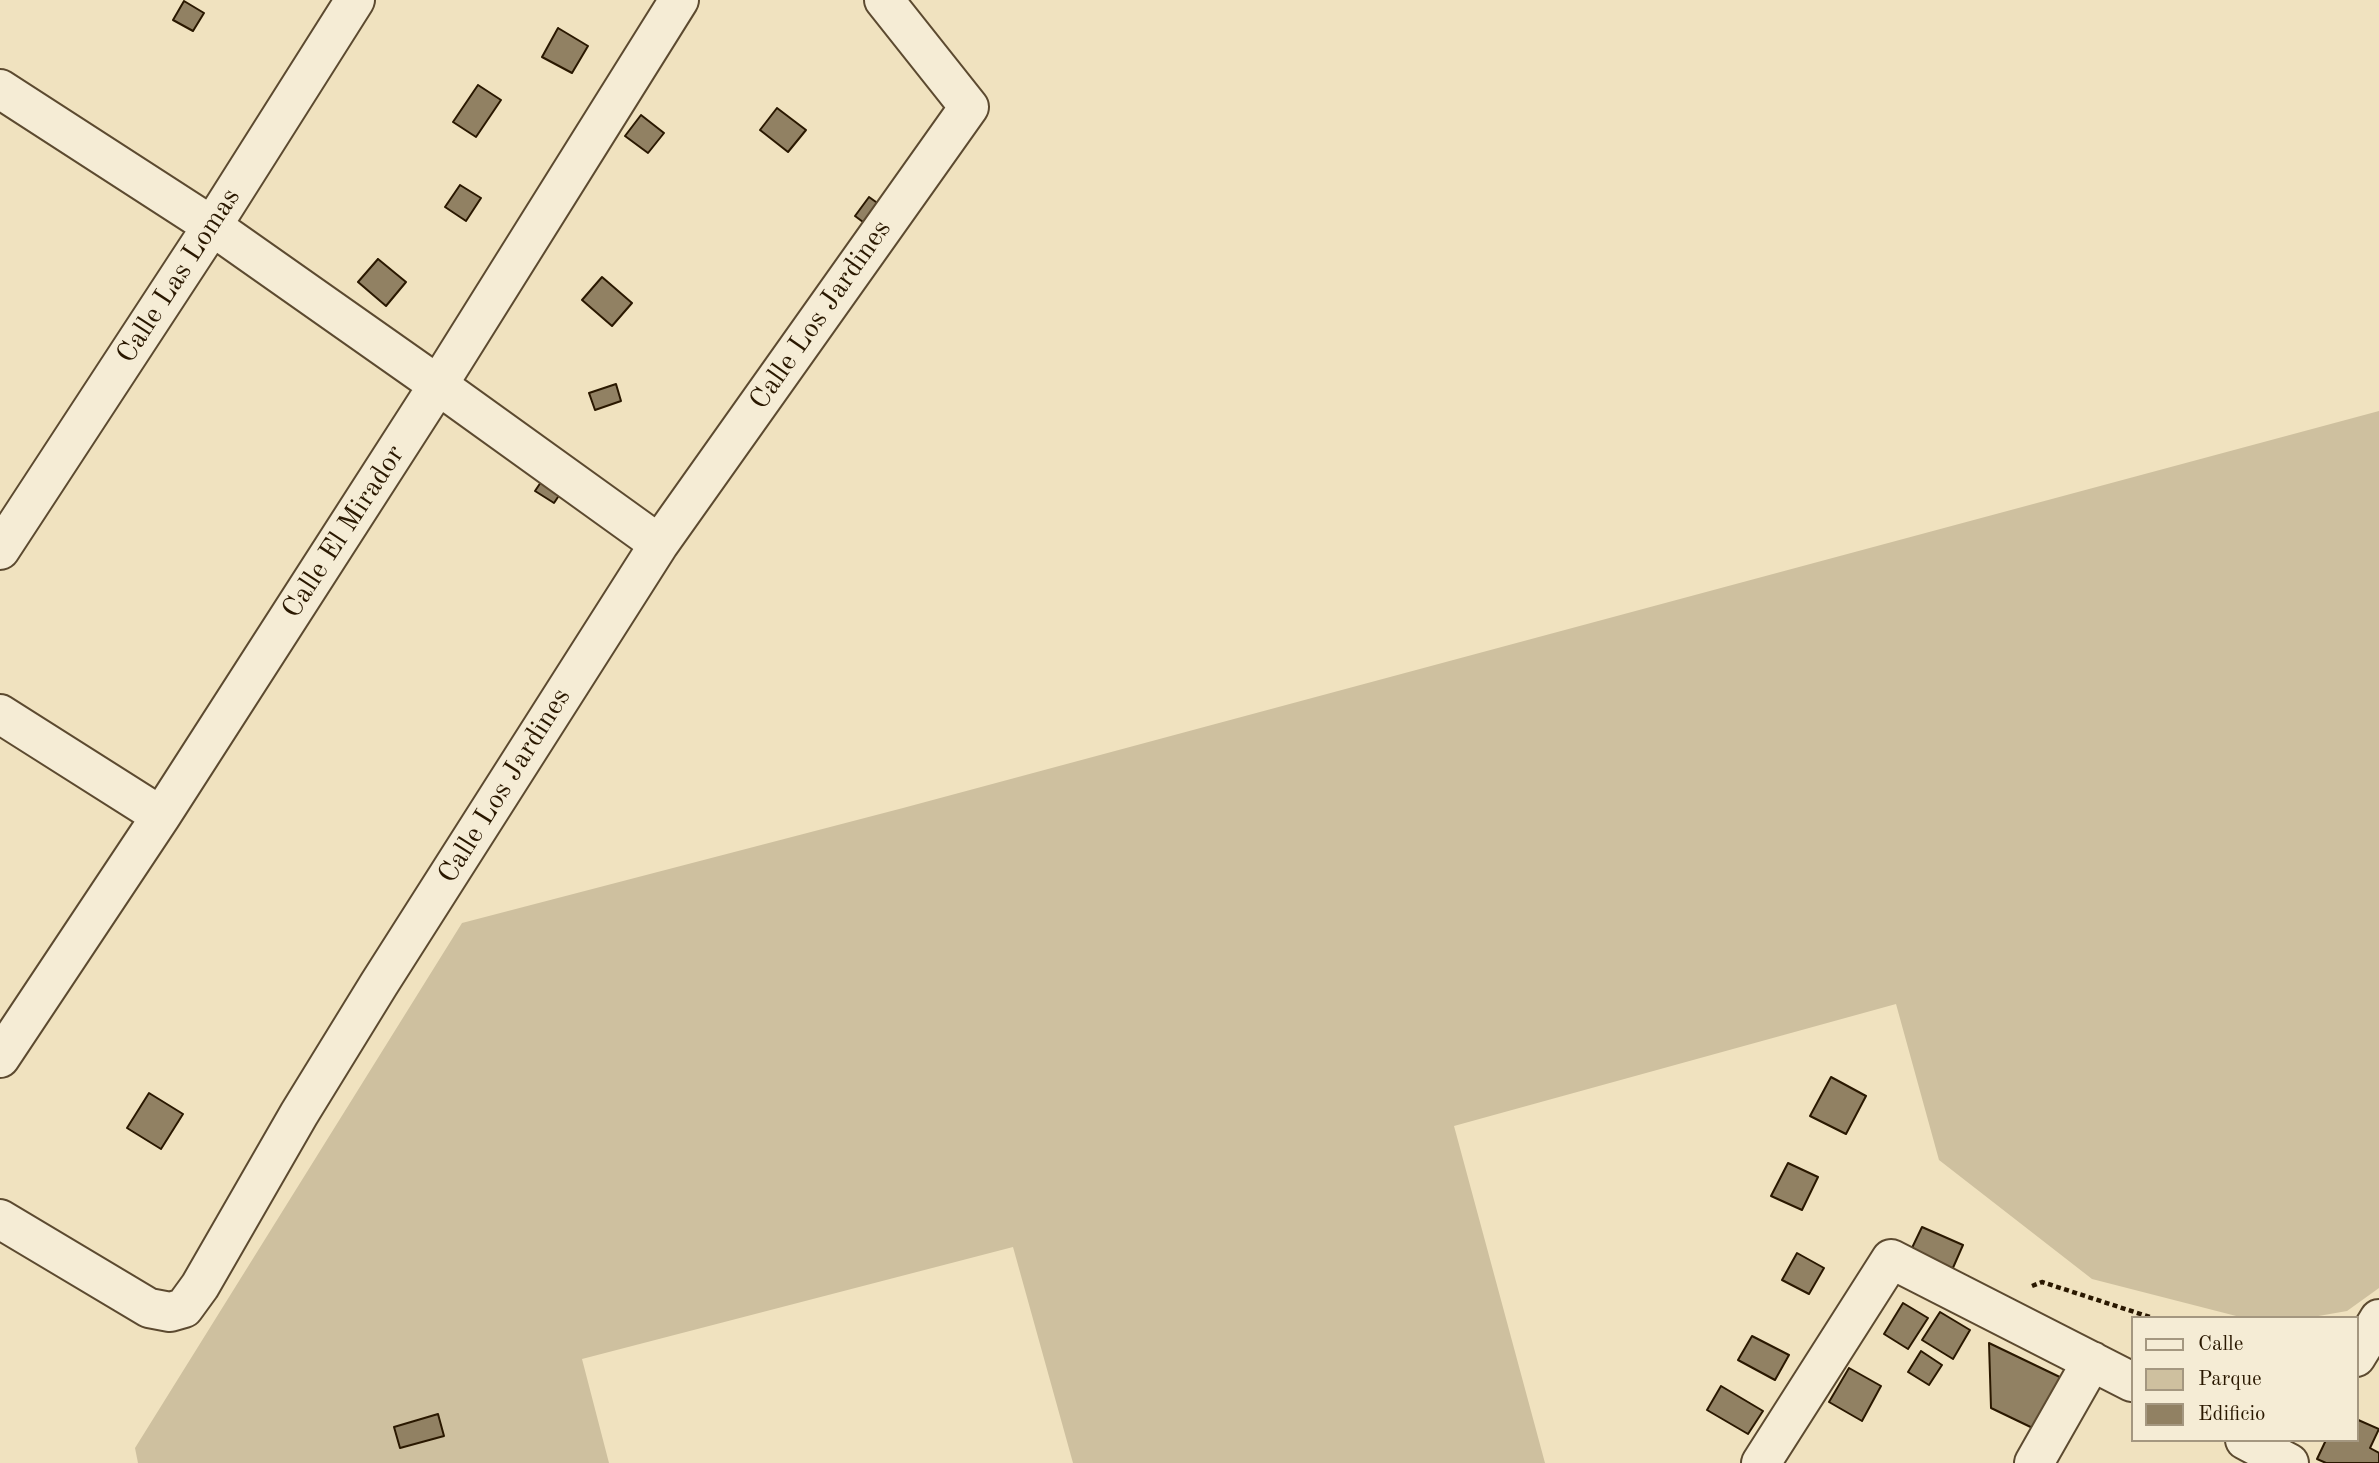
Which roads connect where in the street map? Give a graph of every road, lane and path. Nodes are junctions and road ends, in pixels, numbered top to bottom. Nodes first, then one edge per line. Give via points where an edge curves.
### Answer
1 (355, 0) edge
2 (679, 0) edge
3 (884, 0) edge
4 (0, 89) edge
5 (212, 226) junction
6 (438, 385) junction
7 (659, 544) junction
8 (0, 550) edge
9 (0, 714) edge
10 (161, 816) junction
11 (0, 1058) edge
12 (0, 1219) edge
13 (1988, 1309) junction
14 (2147, 1316) edge
15 (2379, 1319) edge
16 (2358, 1354) edge
17 (2092, 1362) junction
18 (2130, 1381) edge
19 (2249, 1442) edge
20 (2305, 1442) edge
21 (1761, 1463) edge
22 (2034, 1463) edge
23 (2291, 1463) edge

1 - 5 street, Calle Las Lomas
2 - 6 street, Calle El Mirador
3 - 7 street, Calle Los Jardines via 969,107
4 - 5 street
5 - 6 street
5 - 8 street, Calle Las Lomas
6 - 7 street
6 - 10 street, Calle El Mirador
7 - 12 street, Calle Los Jardines via 292,1125 184,1308 170,1312 149,1308
9 - 10 street
10 - 11 street, Calle El Mirador
13 - 14 path via 2042,1282
13 - 17 street
13 - 21 street via 1891,1259
15 - 16 street
17 - 18 street
17 - 22 street
19 - 23 street
20 - 23 street

